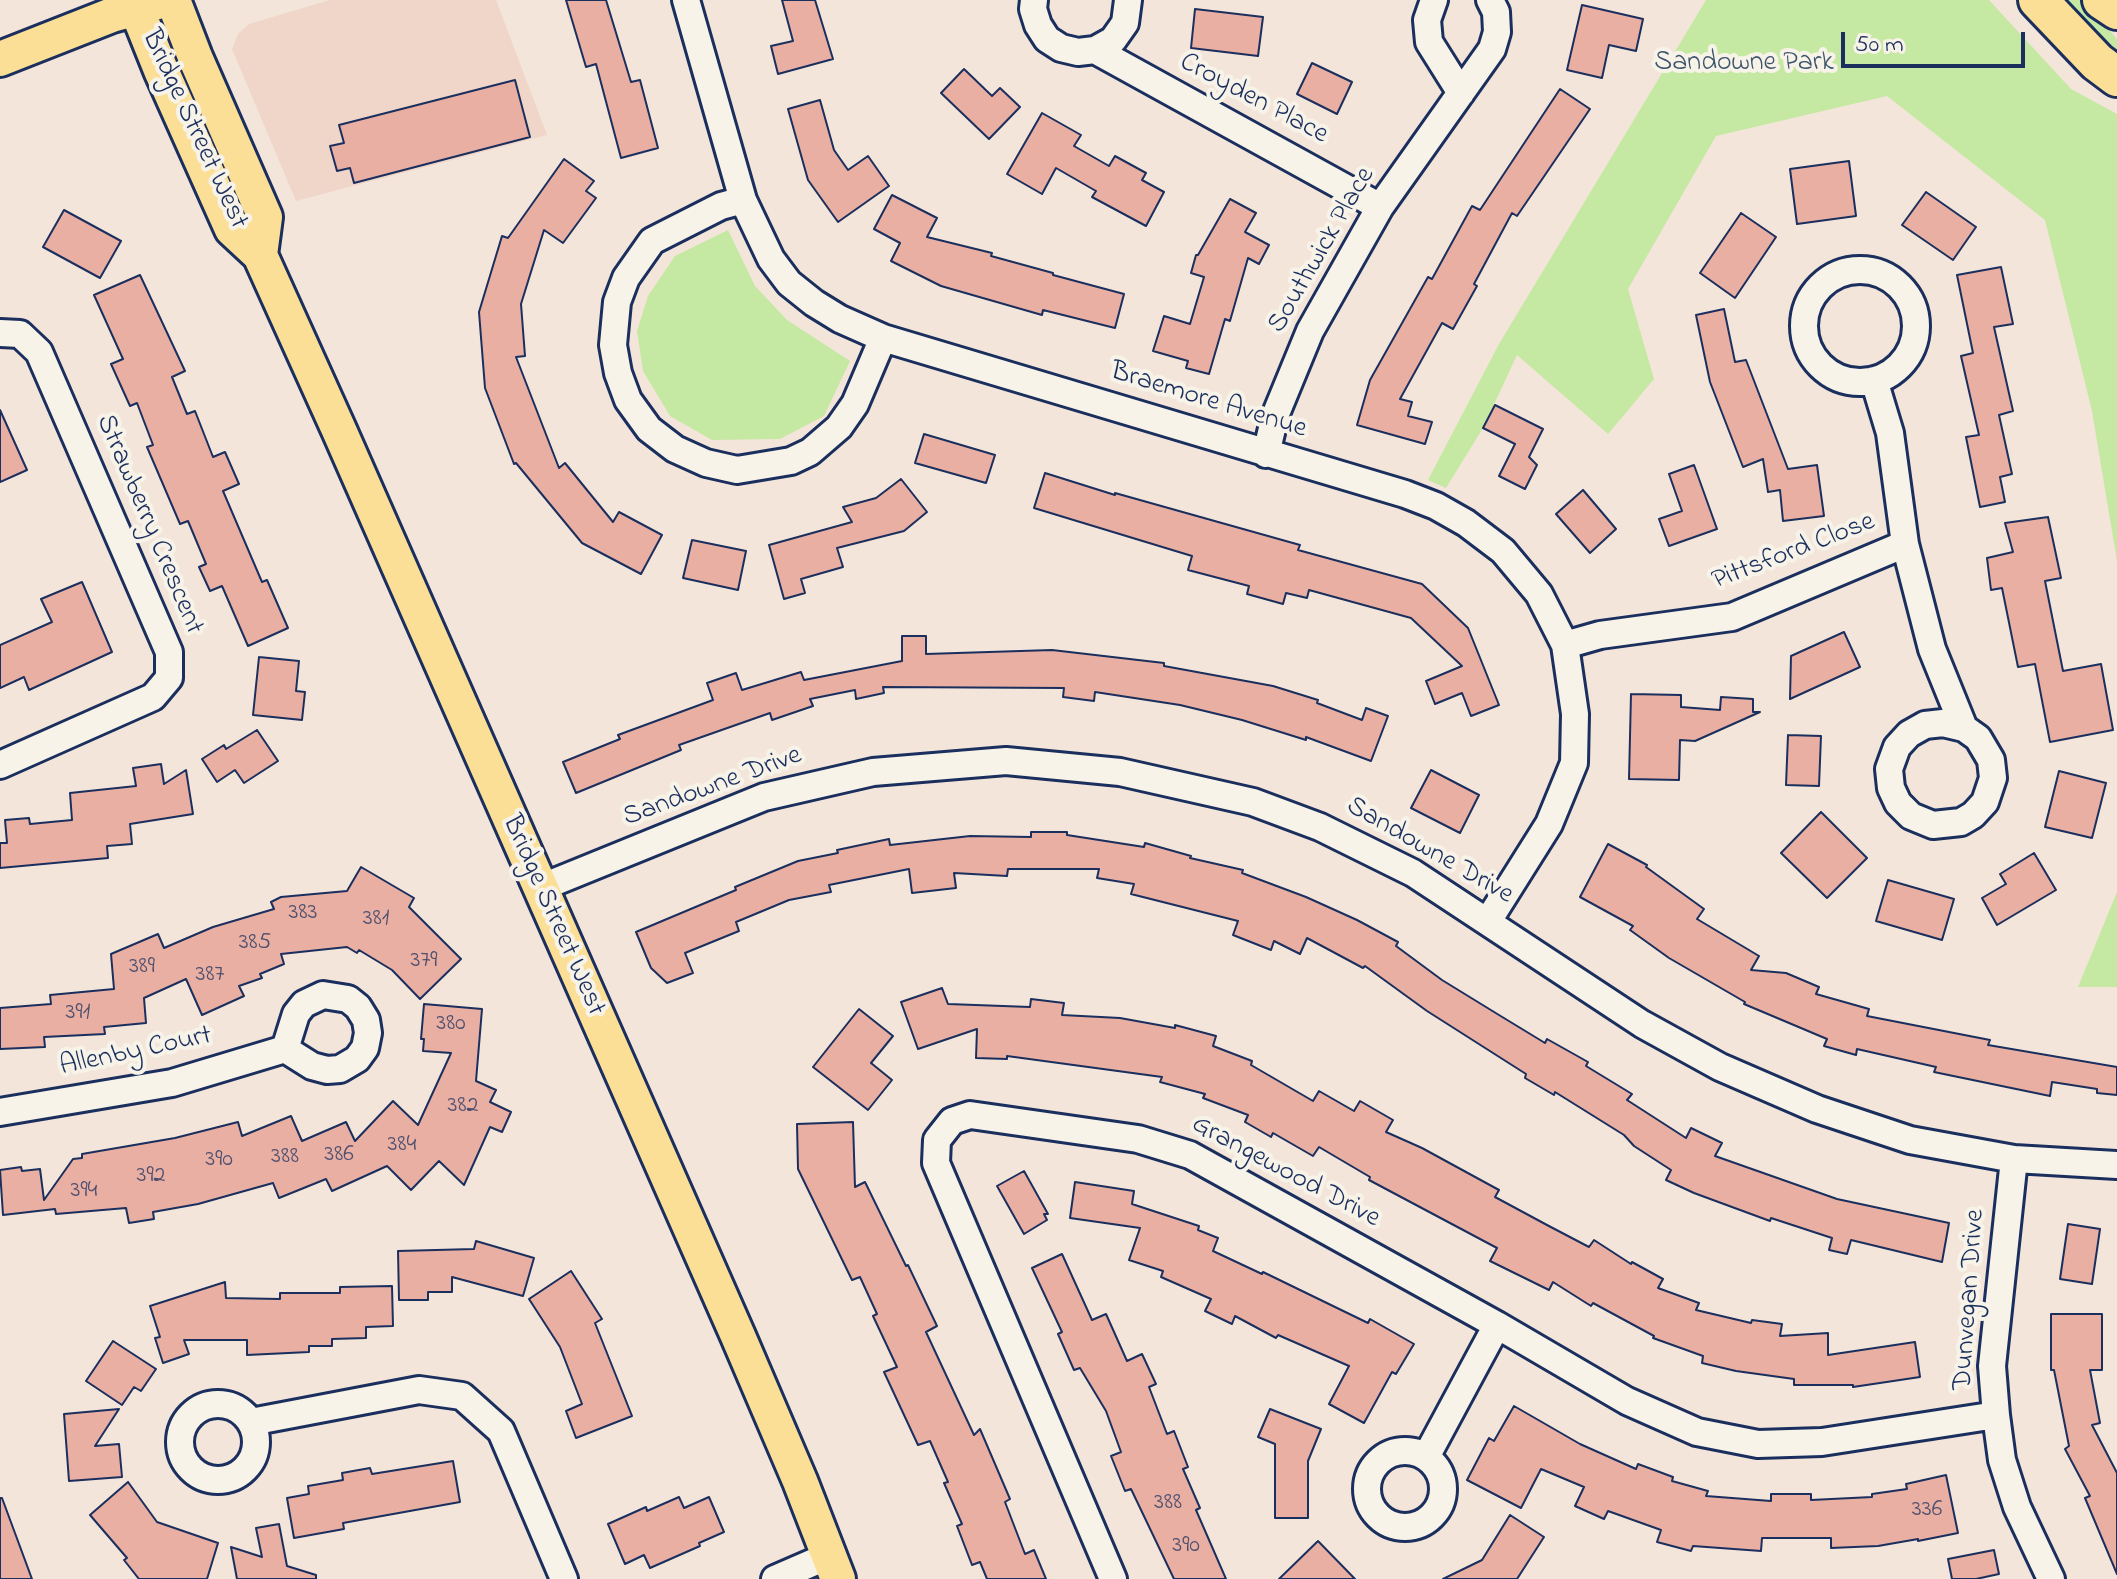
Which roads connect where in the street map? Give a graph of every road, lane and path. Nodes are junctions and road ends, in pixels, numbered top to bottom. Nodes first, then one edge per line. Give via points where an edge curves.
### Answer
1 (173, 0) edge
2 (686, 0) edge
3 (1034, 0) edge
4 (1128, 0) edge
5 (1434, 0) edge
6 (1490, 0) edge
7 (2038, 0) edge
8 (2102, 0) edge
9 (145, 3) edge
10 (2117, 10) edge
11 (1095, 50) junction
12 (0, 59) edge
13 (2117, 77) edge
14 (1461, 93) junction
15 (743, 200) junction
16 (1380, 207) junction
17 (260, 255) junction
18 (0, 333) edge
19 (883, 338) junction
20 (1874, 380) junction
21 (1266, 454) junction
22 (1905, 544) junction
23 (1565, 645) junction
24 (1964, 728) dead end
25 (0, 765) edge
26 (540, 888) junction
27 (1488, 921) junction
28 (285, 1049) dead end
29 (0, 1112) edge
30 (2014, 1159) junction
31 (2117, 1165) edge
32 (1497, 1325) junction
33 (1996, 1415) junction
34 (251, 1422) dead end
35 (1426, 1457) dead end
36 (833, 1568) edge
37 (564, 1579) edge
38 (775, 1579) edge
39 (1113, 1579) edge
40 (2051, 1579) edge

1 - 17 main road, Bridge Street West via 265,217
2 - 15 street, Braemore Avenue
3 - 11 street, Croyden Place via 1038,25 1047,39 1078,52
4 - 11 street via 1125,23 1113,40
5 - 14 street via 1427,20 1429,42
6 - 14 street, Southwick Place via 1497,32 1492,49
7 - 13 highway
8 - 10 highway
9 - 12 main road
9 - 17 main road, Bridge Street West via 161,70 232,229
11 - 16 street, Croyden Place
14 - 16 street, Southwick Place
15 - 19 street, Braemore Avenue via 771,259 789,283 840,319
15 - 19 street via 652,241 626,278 617,302 613,345 628,400 649,429 675,449 737,470 791,461 839,427 855,404
16 - 21 street, Southwick Place via 1310,331 1275,416
17 - 26 main road, Bridge Street West
18 - 25 street, Strawberry Crescent via 20,334 39,352 169,652 169,678 153,697
19 - 21 street, Braemore Avenue
20 - 20 street via 1836,376 1809,349 1804,325 1810,300 1841,272 1876,272 1900,286 1916,315 1909,353 1899,367
20 - 22 street, Pittsford Close via 1890,433
21 - 23 street, Braemore Avenue via 1405,494 1466,523 1503,551 1539,594
22 - 23 street, Pittsford Close via 1732,617 1600,635
22 - 24 street, Pittsford Close via 1932,649
23 - 27 street, Braemore Avenue via 1575,714 1574,763 1549,824
26 - 27 street, Sandowne Drive via 764,797 873,772 1006,761 1120,772 1253,802 1320,827 1413,873
26 - 36 main road, Bridge Street West via 744,1350
27 - 30 street, Sandowne Drive via 1642,1024 1720,1067 1817,1109 1910,1140
28 - 29 street, Allenby Court via 172,1083
30 - 31 street, Sandowne Drive
30 - 33 street, Dunvegan Drive via 1992,1366
32 - 33 street, Grangewood Drive via 1627,1401 1697,1432 1758,1444 1822,1442
32 - 35 street
32 - 39 street, Grangewood Drive via 1165,1145 970,1115 952,1121 937,1140 936,1163
33 - 40 street, Dunvegan Drive via 2002,1460 2017,1507
34 - 37 street via 419,1390 462,1396 501,1431
36 - 38 street

